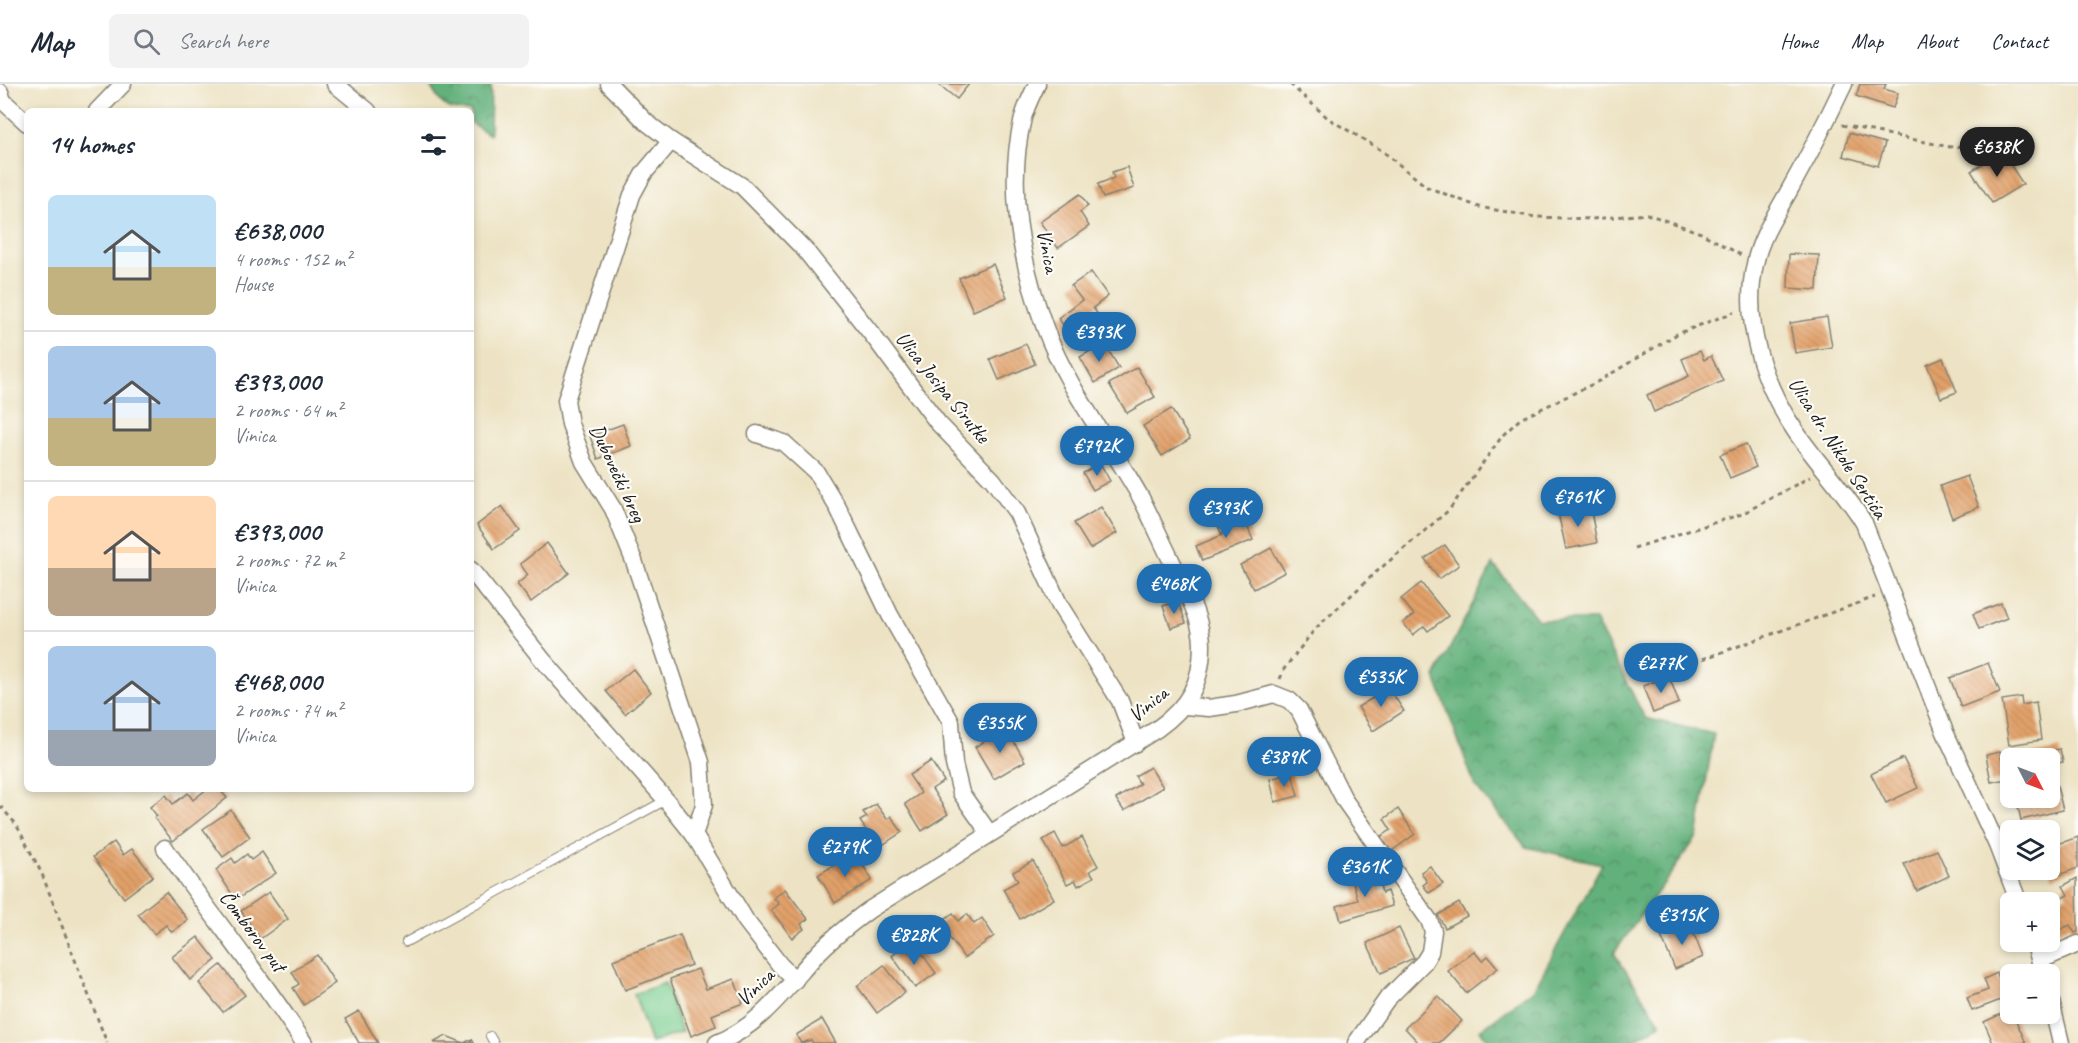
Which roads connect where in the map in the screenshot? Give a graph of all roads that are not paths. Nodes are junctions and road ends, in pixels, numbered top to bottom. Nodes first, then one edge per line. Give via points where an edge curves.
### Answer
1 (123, 84) edge
2 (335, 84) edge
3 (609, 84) edge
4 (1037, 84) edge
5 (1844, 84) edge
6 (1, 98) edge
7 (100, 108) edge
8 (364, 108) edge
9 (24, 120) edge
10 (671, 141) junction
11 (757, 434) dead end
12 (474, 574) edge
13 (1185, 706) junction
14 (1136, 742) junction
15 (666, 800) junction
16 (989, 833) junction
17 (694, 835) junction
18 (165, 848) dead end
19 (2015, 892) edge
20 (406, 942) dead end
21 (2078, 944) edge
22 (2049, 964) edge
23 (795, 980) junction
24 (2056, 1024) edge
25 (304, 1043) edge
26 (717, 1043) edge
27 (1356, 1043) edge
28 (2061, 1043) edge

1 - 7 street
2 - 8 street
3 - 10 street, Ulica Josipa Sirutke
4 - 13 street, Vinica via 1024,116 1016,157 1017,204 1028,273 1065,373 1140,497 1197,621 1202,643 1200,664
5 - 19 street, Ulica dr. Nikole Sertića via 1768,230 1755,263 1750,306 1756,345 1771,389 1795,431 1864,523 1945,732
6 - 9 street
10 - 14 street, Ulica Josipa Sirutke via 742,186 806,249 938,423 993,480 1017,513 1060,606 1120,701
10 - 17 street, Dubovečki breg via 644,173 632,195 566,400 584,462 613,509 634,561 701,762 704,805
11 - 16 street via 784,443 816,472 838,508 890,615 951,722 961,793
12 - 15 street via 542,659
13 - 14 street, Vinica
13 - 27 street via 1209,708 1274,694 1289,700 1299,710 1345,801 1429,920 1433,932 1430,952 1386,999
14 - 16 street, Vinica
15 - 17 street
15 - 20 lane
16 - 23 street, Vinica via 869,910 840,932
17 - 23 street via 746,921
18 - 25 street, Čomborov put via 275,997
21 - 22 street
23 - 26 street, Vinica via 764,1013
24 - 28 street

